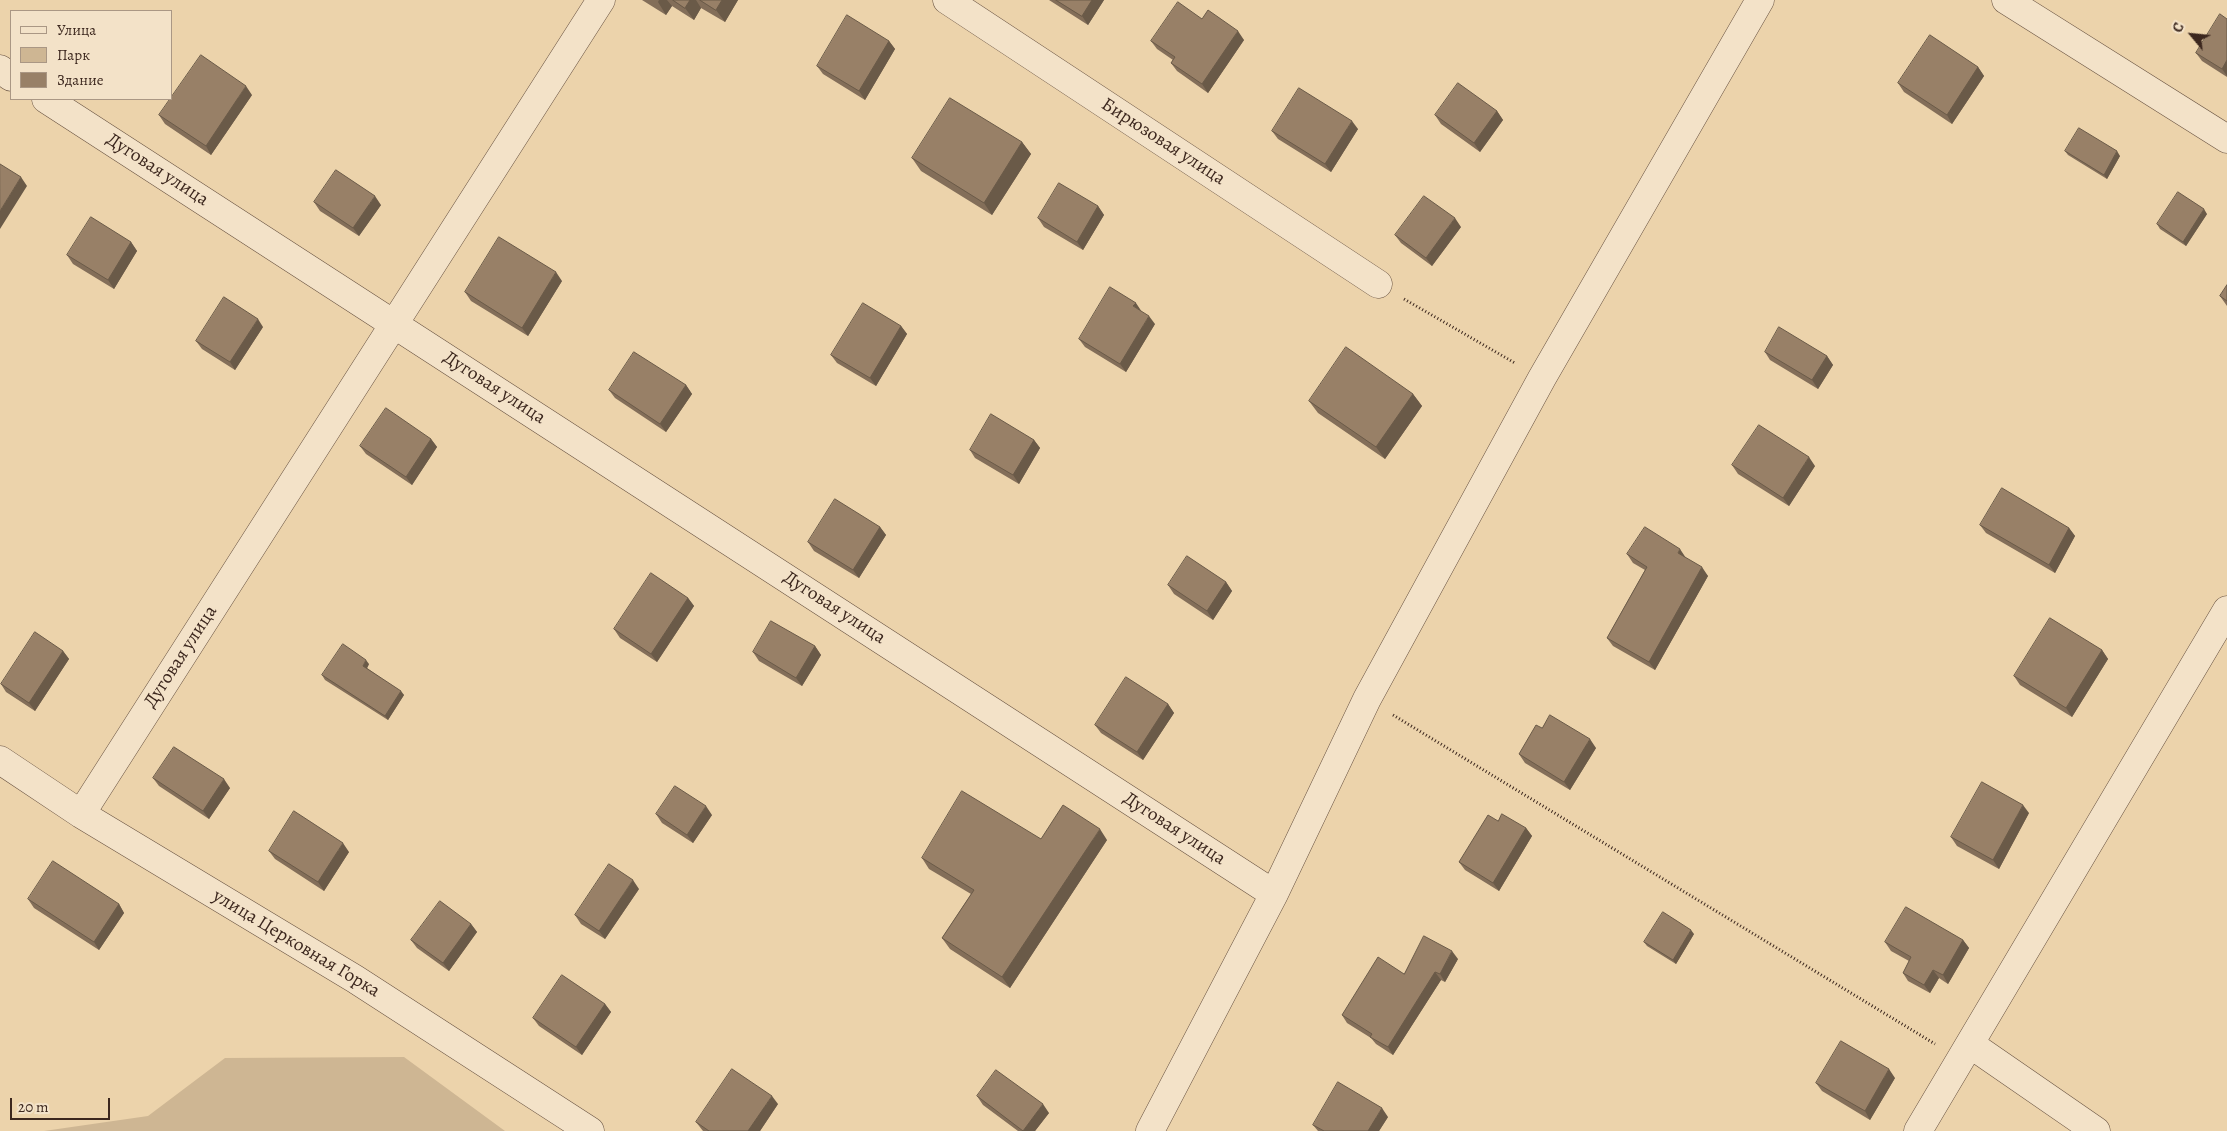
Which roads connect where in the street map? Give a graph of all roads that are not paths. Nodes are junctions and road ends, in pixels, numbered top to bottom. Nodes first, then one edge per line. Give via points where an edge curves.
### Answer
1 (601, 0) edge
2 (947, 0) edge
3 (1760, 0) edge
4 (2006, 0) edge
5 (48, 100) edge
6 (2227, 139) edge
7 (1378, 284) road end
8 (394, 323) junction
9 (2227, 610) edge
10 (0, 760) edge
11 (81, 814) junction
12 (1274, 894) junction
13 (1966, 1052) junction
14 (590, 1131) edge
15 (1150, 1131) edge
16 (1918, 1131) edge
17 (2096, 1131) edge

1 - 8 street, Дуговая улица
2 - 7 street, Бирюзовая улица
3 - 12 street via 1542,378 1367,699
4 - 6 street
5 - 8 street, Дуговая улица
8 - 11 street, Дуговая улица
8 - 12 street, Дуговая улица
9 - 13 street
10 - 11 street, улица Церковная Горка
11 - 14 street, улица Церковная Горка via 355,979
12 - 15 street
13 - 16 street
13 - 17 street

